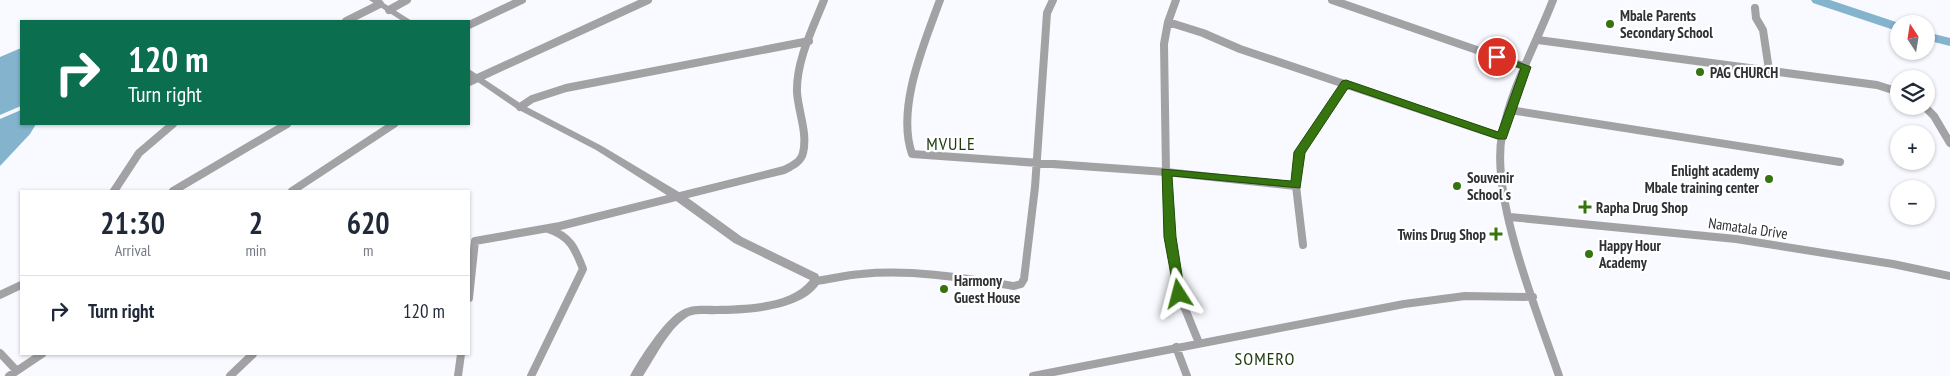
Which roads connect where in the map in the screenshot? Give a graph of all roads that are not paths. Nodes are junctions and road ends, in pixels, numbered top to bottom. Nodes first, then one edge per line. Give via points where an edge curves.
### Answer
1 (407, 0) edge
2 (522, 0) edge
3 (648, 0) edge
4 (824, 0) edge
5 (940, 0) edge
6 (1052, 0) edge
7 (1176, 0) edge
8 (1332, 0) edge
9 (1553, 0) edge
10 (377, 2) edge
11 (1755, 8) dead end
12 (389, 10) junction
13 (348, 20) edge
14 (406, 20) edge
15 (1168, 22) junction
16 (470, 25) edge
17 (809, 40) junction
18 (1538, 40) junction
19 (1526, 67) junction
20 (1769, 70) junction
21 (471, 78) edge
22 (1346, 84) junction
23 (1890, 89) edge
24 (520, 107) junction
25 (1510, 110) junction
26 (1933, 115) edge
27 (171, 125) edge
28 (285, 125) edge
29 (392, 125) edge
30 (1502, 137) junction
31 (1950, 143) edge
32 (1840, 162) dead end
33 (1037, 163) junction
34 (1166, 172) junction
35 (1296, 186) junction
36 (115, 190) edge
37 (175, 190) edge
38 (294, 190) edge
39 (680, 198) junction
40 (1510, 217) junction
41 (546, 229) junction
42 (472, 241) edge
43 (1303, 245) dead end
44 (1950, 276) edge
45 (470, 279) edge
46 (816, 281) junction
47 (20, 285) edge
48 (0, 295) edge
49 (1533, 297) junction
50 (1199, 343) junction
51 (1176, 347) junction
52 (0, 353) edge
53 (40, 355) edge
54 (251, 355) edge
55 (461, 355) edge
56 (13, 373) edge
57 (230, 376) edge
58 (458, 376) edge
59 (531, 376) edge
60 (636, 376) edge
61 (1033, 376) edge
62 (1187, 376) edge
63 (1559, 376) edge

1 - 12 street
2 - 16 street
3 - 21 street
4 - 17 street
5 - 33 street via 910,97 907,119 910,152 922,156
6 - 33 street via 1047,13
7 - 15 street
8 - 19 street
9 - 18 street
10 - 12 street
10 - 13 street
11 - 20 street via 1763,30
12 - 14 street
15 - 22 street
15 - 34 street via 1164,44
17 - 24 street via 566,88 532,99
17 - 39 street via 797,84 804,145 802,156 795,165
18 - 19 street
18 - 20 street
19 - 25 street
20 - 23 street
21 - 24 street
22 - 30 street
22 - 35 street via 1300,152
24 - 39 street via 599,148
25 - 30 street
25 - 32 street
26 - 31 street
27 - 36 street via 152,137 133,158
28 - 37 street
29 - 38 street
30 - 40 street via 1502,171
33 - 34 street
33 - 46 street via 1021,284 1014,286 893,273
34 - 35 street
34 - 50 street via 1170,237 1179,294
35 - 43 street
39 - 41 street
39 - 46 street via 738,240 814,277
40 - 44 street, Namatala Drive via 1736,239
40 - 49 street
41 - 42 street
41 - 59 street via 562,233 571,240 583,269
42 - 45 street
46 - 60 street via 796,297 768,305 698,310 683,315
47 - 48 street
49 - 50 street via 1466,296 1404,304
49 - 63 street
50 - 51 street
51 - 61 street
51 - 62 street
52 - 56 street
53 - 56 street
54 - 57 street
55 - 58 street

